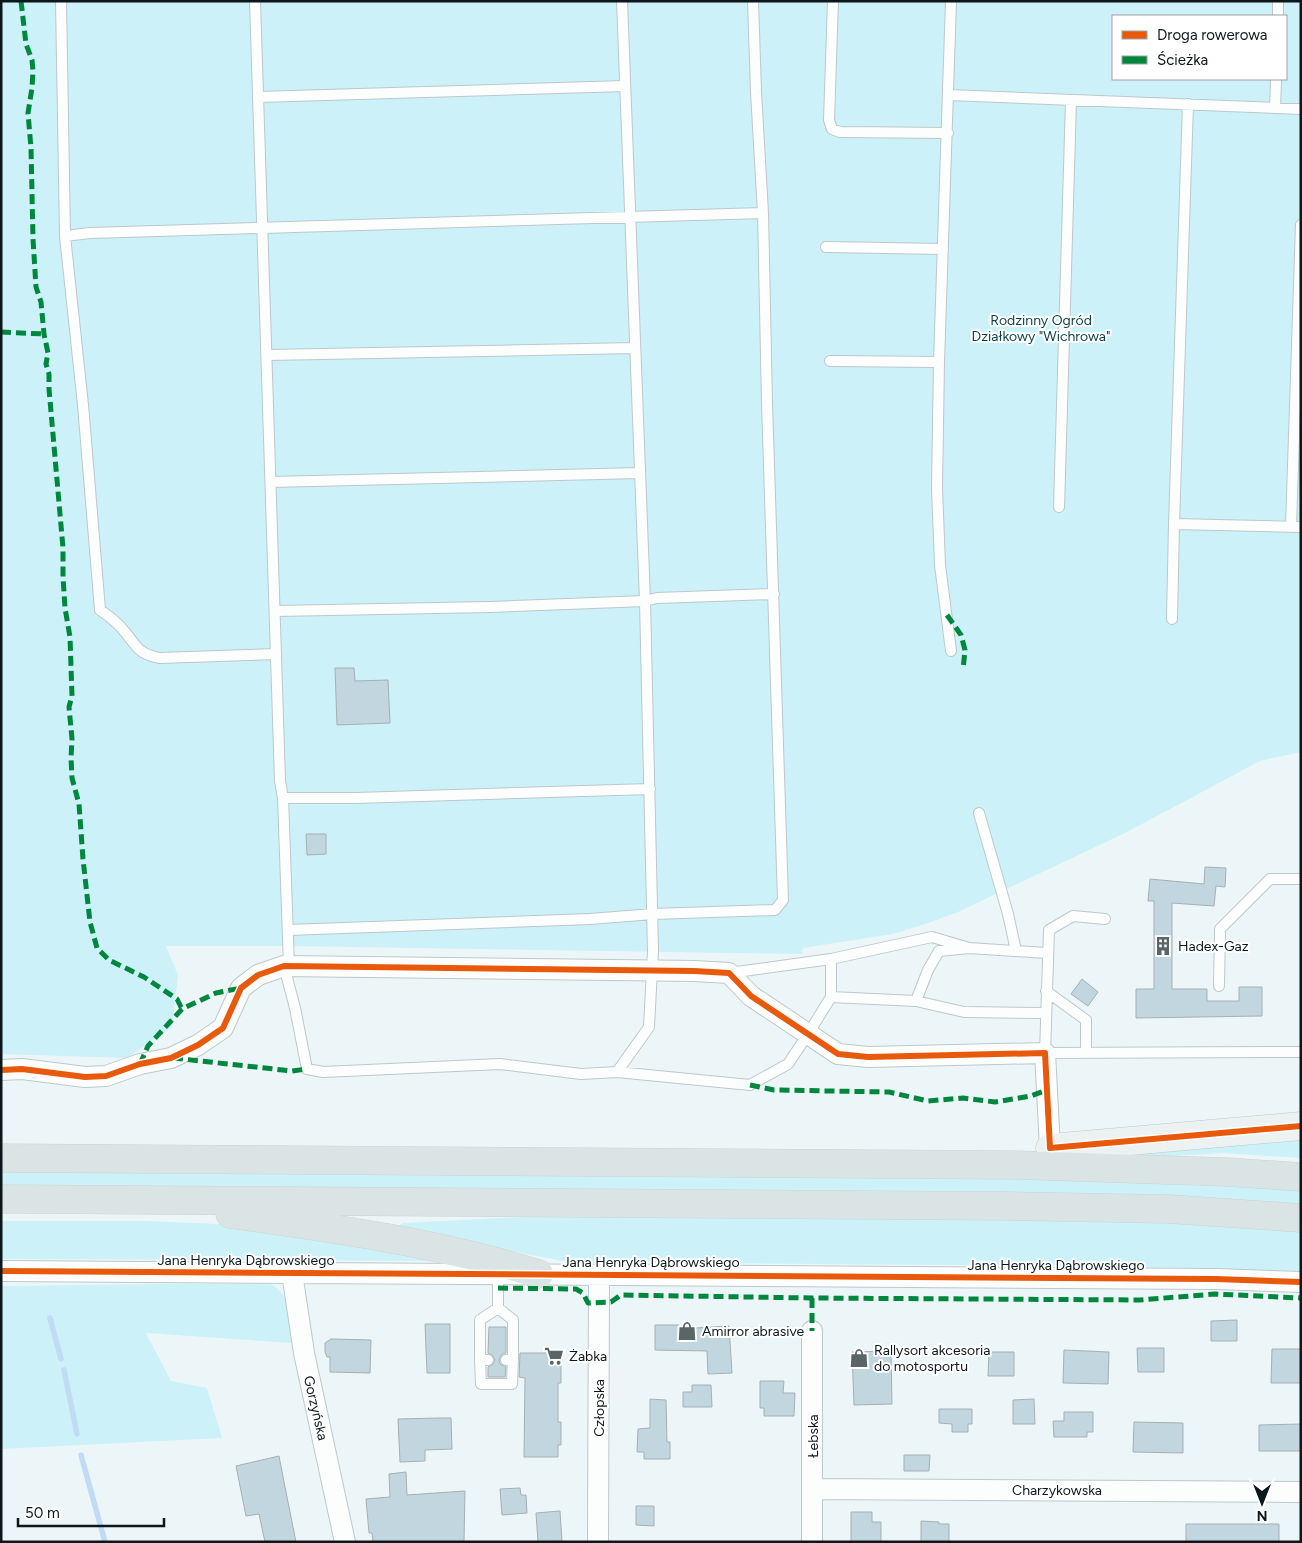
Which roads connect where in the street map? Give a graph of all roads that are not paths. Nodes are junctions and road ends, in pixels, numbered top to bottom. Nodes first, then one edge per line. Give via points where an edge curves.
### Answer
1 (61, 1) edge
2 (255, 1) edge
3 (622, 1) edge
4 (753, 1) edge
5 (833, 1) edge
6 (952, 1) edge
7 (1278, 1) edge
8 (1278, 15) edge
9 (1276, 80) edge
10 (625, 86) junction
11 (949, 95) junction
12 (258, 97) junction
13 (1072, 100) junction
14 (1188, 104) junction
15 (1275, 108) junction
16 (1301, 109) edge
17 (948, 133) junction
18 (763, 213) junction
19 (630, 217) junction
20 (1301, 225) edge
21 (263, 229) junction
22 (65, 236) junction
23 (826, 247) dead end
24 (943, 249) junction
25 (635, 348) junction
26 (267, 355) junction
27 (830, 361) dead end
28 (939, 362) junction
29 (640, 473) junction
30 (271, 482) junction
31 (1059, 507) dead end
32 (1174, 524) junction
33 (1296, 527) edge
34 (774, 594) junction
35 (645, 602) junction
36 (275, 611) junction
37 (1172, 619) dead end
38 (951, 651) dead end
39 (276, 654) junction
40 (650, 790) junction
41 (283, 798) junction
42 (979, 813) dead end
43 (1301, 879) edge
44 (652, 914) junction
45 (1105, 919) dead end
46 (288, 930) junction
47 (969, 948) junction
48 (1016, 951) junction
49 (1047, 953) junction
50 (831, 959) junction
51 (287, 966) junction
52 (652, 972) junction
53 (729, 973) junction
54 (1219, 986) dead end
55 (1046, 990) junction
56 (831, 997) junction
57 (916, 1001) junction
58 (1046, 1013) junction
59 (808, 1034) junction
60 (1301, 1052) edge
61 (1045, 1053) junction
62 (1086, 1053) junction
63 (1, 1070) edge
64 (616, 1072) junction
65 (1301, 1126) edge
66 (1050, 1148) junction
67 (1, 1158) edge
68 (883, 1164) junction
69 (1301, 1177) edge
70 (1, 1199) edge
71 (124, 1200) junction
72 (1301, 1218) edge
73 (1, 1271) edge
74 (292, 1273) junction
75 (498, 1274) junction
76 (539, 1274) junction
77 (599, 1274) junction
78 (1301, 1282) edge
79 (498, 1308) junction
80 (812, 1331) dead end
81 (813, 1489) junction
82 (1301, 1492) edge
83 (345, 1542) edge
84 (598, 1542) edge
85 (812, 1542) edge

1 - 22 lane
2 - 12 lane
3 - 10 lane
4 - 18 lane
5 - 17 lane via 829,120 832,129 840,132
6 - 11 lane
7 - 8 lane
9 - 15 lane
10 - 12 lane
10 - 19 lane
11 - 13 lane
11 - 17 lane
12 - 21 lane
13 - 14 lane
13 - 31 lane
14 - 15 lane
14 - 32 lane
15 - 16 lane
17 - 24 lane
18 - 19 lane
18 - 34 lane
19 - 21 lane
19 - 25 lane
20 - 33 lane
21 - 22 lane
21 - 26 lane
22 - 39 lane via 100,610 114,620 145,655 159,658
23 - 24 lane
24 - 28 lane
25 - 26 lane
25 - 29 lane
26 - 30 lane
27 - 28 lane
28 - 38 lane via 937,488 940,565
29 - 30 lane
29 - 35 lane
30 - 36 lane
32 - 33 lane
32 - 37 lane
34 - 35 lane via 657,598
34 - 44 lane via 783,900 775,910
35 - 36 lane
35 - 40 lane
36 - 39 lane
39 - 41 lane
40 - 41 lane
40 - 44 lane
41 - 46 lane
42 - 48 lane
43 - 54 lane via 1270,879 1220,929
44 - 46 lane
44 - 52 lane
45 - 49 lane via 1073,916 1049,930
46 - 51 lane
47 - 48 lane
47 - 50 lane via 932,936
47 - 57 lane via 939,952
48 - 49 lane
49 - 55 lane
50 - 53 lane
50 - 56 lane
51 - 52 street
51 - 63 street via 258,975 241,988 223,1028 171,1058 106,1076
51 - 64 lane via 307,1069 323,1072 500,1064 581,1074
52 - 53 street
52 - 64 lane via 649,1027
53 - 59 street via 751,996
55 - 58 lane
55 - 62 lane via 1086,1020
56 - 57 lane
56 - 59 lane
57 - 58 lane via 964,1012
58 - 61 lane
59 - 61 street via 838,1054
59 - 64 lane via 788,1064 750,1085
60 - 62 lane
61 - 62 lane
61 - 66 street
65 - 66 street
66 - 68 main road via 962,1150
67 - 68 main road
68 - 69 main road via 1097,1167
70 - 71 main road
71 - 72 main road via 1028,1206 1168,1209
71 - 76 main road via 427,1245
73 - 74 street, Jana Henryka Dąbrowskiego
74 - 75 street, Jana Henryka Dąbrowskiego
74 - 83 street, Gorzyńska via 304,1353
75 - 76 street, Jana Henryka Dąbrowskiego
75 - 79 lane
76 - 77 street, Jana Henryka Dąbrowskiego
77 - 78 street, Jana Henryka Dąbrowskiego
77 - 84 street, Człopska
79 - 79 lane via 480,1320 484,1360 480,1383 512,1384 513,1320
80 - 81 street, Łebska
81 - 82 street, Charzykowska
81 - 85 street, Łebska

